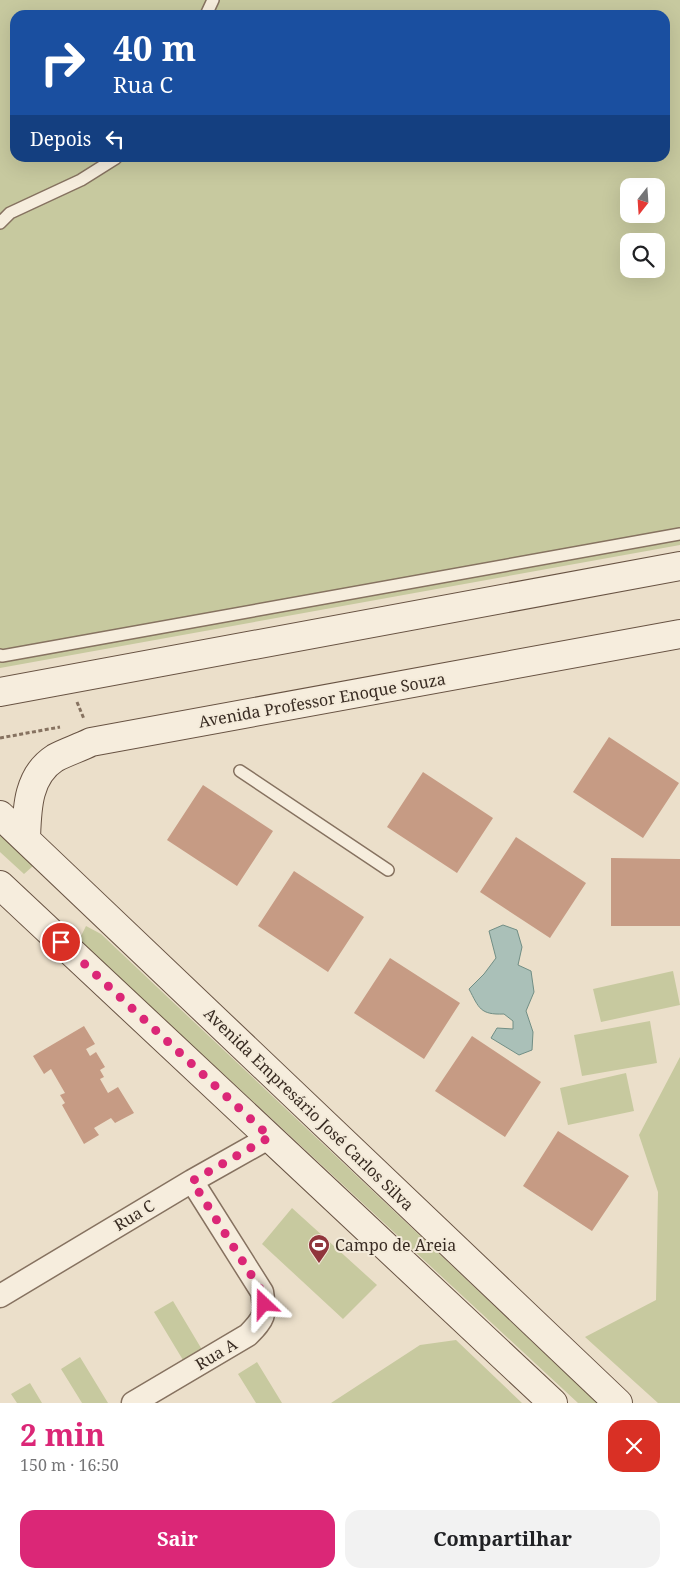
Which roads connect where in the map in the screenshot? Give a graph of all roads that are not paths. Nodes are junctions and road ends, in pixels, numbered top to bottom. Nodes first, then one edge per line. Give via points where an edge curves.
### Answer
1 (110, 162) edge
2 (0, 223) edge
3 (680, 534) edge
4 (680, 566) edge
5 (680, 634) edge
6 (0, 655) edge
7 (0, 692) edge
8 (240, 771) dead end
9 (0, 815) edge
10 (26, 839) junction
11 (388, 870) dead end
12 (0, 884) edge
13 (270, 1137) junction
14 (192, 1181) junction
15 (0, 1296) edge
16 (133, 1403) edge
17 (553, 1403) edge
18 (618, 1403) edge

1 - 2 lane via 81,180 10,213
3 - 6 lane
4 - 7 main road
5 - 10 main road, Avenida Professor Enoque Souza via 91,742 54,759 38,775 29,797
8 - 11 lane
9 - 10 main road, Avenida Empresário José Carlos Silva
10 - 18 main road, Avenida Empresário José Carlos Silva
12 - 13 main road
13 - 14 street, Rua C
13 - 17 main road
14 - 15 street, Rua C
14 - 16 street, Rua A via 262,1292 264,1314 248,1335

